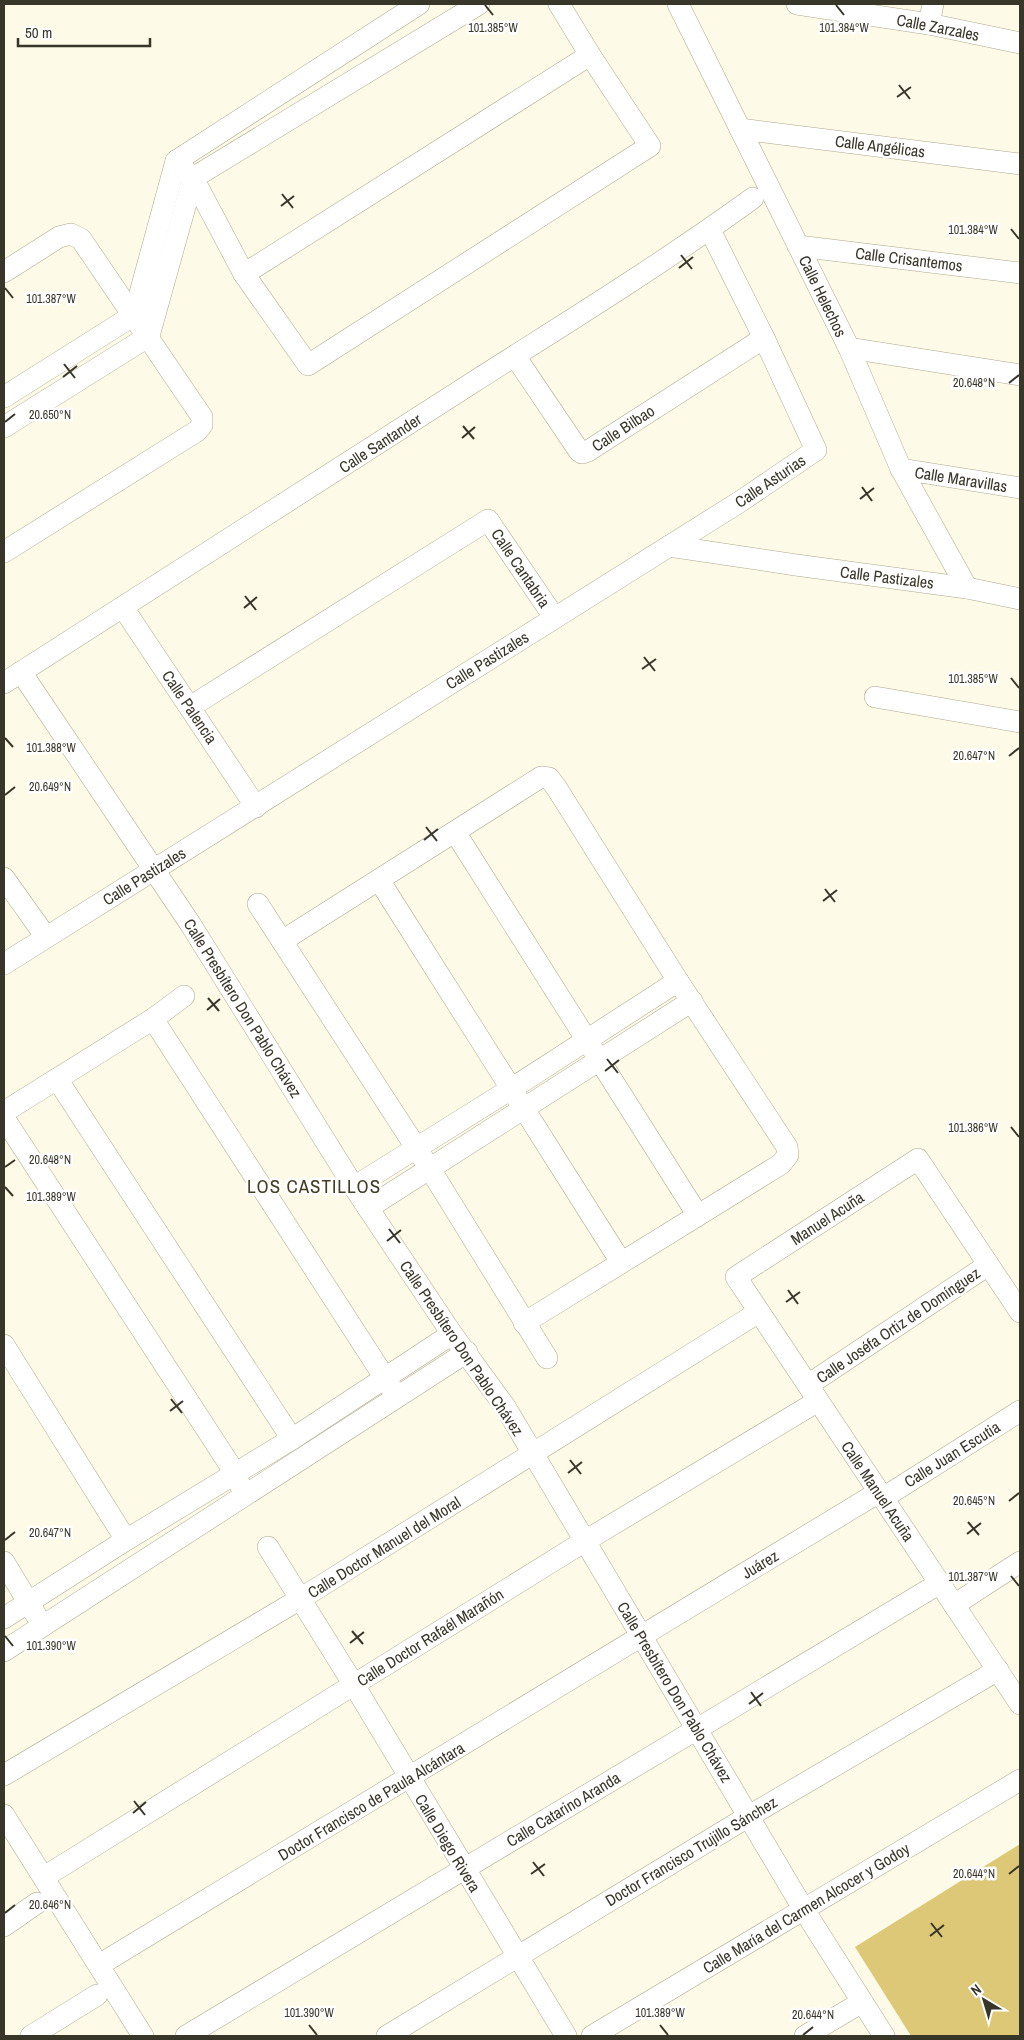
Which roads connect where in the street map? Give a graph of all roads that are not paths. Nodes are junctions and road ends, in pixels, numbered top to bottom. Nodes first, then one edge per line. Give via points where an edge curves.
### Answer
1 (419, 4) edge
2 (479, 4) edge
3 (559, 4) edge
4 (678, 4) edge
5 (796, 4) edge
6 (832, 7) edge
7 (931, 14) edge
8 (1020, 43) edge
9 (590, 56) junction
10 (740, 128) junction
11 (176, 161) junction
12 (1020, 164) edge
13 (193, 178) junction
14 (753, 198) dead end
15 (710, 230) junction
16 (798, 246) junction
17 (4, 272) edge
18 (1020, 273) edge
19 (244, 274) junction
20 (134, 315) junction
21 (149, 336) junction
22 (764, 338) junction
23 (849, 348) junction
24 (515, 356) junction
25 (1020, 375) edge
26 (4, 397) edge
27 (4, 427) edge
28 (901, 469) junction
29 (1020, 488) edge
30 (669, 546) junction
31 (4, 552) edge
32 (967, 588) junction
33 (1020, 599) edge
34 (124, 608) junction
35 (554, 617) junction
36 (13, 677) edge
37 (875, 697) dead end
38 (190, 707) junction
39 (1020, 722) edge
40 (256, 807) junction
41 (455, 832) junction
42 (154, 870) junction
43 (4, 878) edge
44 (379, 880) junction
45 (258, 904) dead end
46 (46, 936) junction
47 (282, 940) junction
48 (4, 964) edge
49 (678, 981) junction
50 (184, 996) dead end
51 (692, 1001) junction
52 (153, 1019) junction
53 (588, 1040) junction
54 (600, 1061) junction
55 (58, 1079) junction
56 (511, 1089) junction
57 (525, 1110) junction
58 (4, 1112) edge
59 (4, 1118) edge
60 (416, 1149) junction
61 (430, 1169) junction
62 (354, 1187) junction
63 (368, 1208) junction
64 (697, 1214) junction
65 (621, 1262) junction
66 (988, 1265) junction
67 (736, 1277) joint
68 (759, 1312) junction
69 (1020, 1312) edge
70 (524, 1323) junction
71 (452, 1334) junction
72 (4, 1345) edge
73 (467, 1352) junction
74 (547, 1358) dead end
75 (386, 1377) junction
76 (813, 1393) junction
77 (397, 1398) junction
78 (1020, 1411) edge
79 (292, 1439) junction
80 (533, 1454) junction
81 (235, 1473) junction
82 (244, 1495) junction
83 (881, 1495) junction
84 (126, 1540) junction
85 (584, 1541) junction
86 (268, 1546) dead end
87 (4, 1562) edge
88 (1020, 1562) edge
89 (940, 1583) junction
90 (300, 1599) junction
91 (29, 1602) junction
92 (954, 1605) junction
93 (4, 1618) edge
94 (43, 1625) junction
95 (642, 1636) junction
96 (4, 1651) edge
97 (998, 1670) junction
98 (354, 1685) junction
99 (1020, 1704) edge
100 (697, 1729) junction
101 (4, 1775) edge
102 (409, 1778) junction
103 (1020, 1780) edge
104 (4, 1815) edge
105 (749, 1816) junction
106 (464, 1869) junction
107 (44, 1877) junction
108 (37, 1903) dead end
109 (804, 1910) junction
110 (4, 1926) edge
111 (517, 1956) junction
112 (99, 1965) junction
113 (97, 1995) dead end
114 (862, 2002) junction
115 (31, 2036) edge
116 (143, 2036) edge
117 (186, 2036) edge
118 (387, 2036) edge
119 (566, 2036) edge
120 (592, 2036) edge
121 (805, 2036) edge
122 (884, 2036) edge

1 - 11 street
2 - 13 street
3 - 9 street
4 - 10 street, Calle Helechos
5 - 6 street, Calle Zarzales
6 - 7 street, Calle Zarzales
7 - 8 street, Calle Zarzales
9 - 19 street
9 - 19 street via 650,146 308,365
10 - 12 street, Calle Angélicas
10 - 16 street, Calle Helechos
11 - 13 street
11 - 20 street
13 - 19 street
13 - 21 street
14 - 15 street, Calle Santander
15 - 22 street
15 - 24 street, Calle Santander
16 - 18 street, Calle Crisantemos
16 - 23 street, Calle Helechos
17 - 20 street via 71,234 81,239
20 - 21 street
20 - 26 street
21 - 27 street
21 - 31 street via 202,417 202,425
22 - 24 street, Calle Bilbao via 582,453
22 - 30 street, Calle Asturias via 816,450
23 - 25 street
23 - 28 street, Calle Helechos
24 - 34 street, Calle Santander
28 - 29 street, Calle Maravillas
28 - 32 street, Calle Helechos
30 - 32 street, Calle Pastizales
30 - 35 street, Calle Pastizales
32 - 33 street, Calle Pastizales
34 - 36 street, Calle Santander
34 - 38 street, Calle Palencia
35 - 38 street, Calle Cantabria via 488,520
35 - 40 street, Calle Pastizales
36 - 42 street, Calle Presbítero Don Pablo Chávez
37 - 39 street
38 - 40 street, Calle Palencia
40 - 42 street, Calle Pastizales
41 - 44 street
41 - 49 street via 541,777 549,778
41 - 53 street
42 - 46 street, Calle Pastizales
42 - 62 street, Calle Presbítero Don Pablo Chávez
43 - 46 street
44 - 47 street
44 - 56 street
45 - 47 street
46 - 48 street, Calle Pastizales
47 - 60 street
49 - 51 street
49 - 53 street
50 - 52 street
51 - 54 street
51 - 64 street via 787,1147 788,1155 781,1164
52 - 55 street
52 - 75 street
53 - 54 street
53 - 56 street
54 - 57 street
54 - 64 street
55 - 58 street
55 - 79 street
56 - 57 street
56 - 60 street
57 - 61 street
57 - 65 street
59 - 81 street
60 - 61 street
60 - 62 street
61 - 63 street
61 - 70 street
62 - 63 street, Calle Presbítero Don Pablo Chávez
63 - 71 street, Calle Presbítero Don Pablo Chávez
64 - 65 street
65 - 70 street
66 - 67 street, Manuel Acuña via 918,1159
66 - 69 street
66 - 76 street, Calle Joséfa Ortiz de Domínguez
67 - 68 street, Calle Manuel Acuña
68 - 76 street, Calle Manuel Acuña
68 - 80 street, Calle Doctor Manuel del Moral
70 - 74 street
71 - 73 street, Calle Presbítero Don Pablo Chávez
71 - 75 street
72 - 84 street
73 - 77 street
73 - 80 street, Calle Presbítero Don Pablo Chávez
75 - 77 street
75 - 79 street
76 - 83 street, Calle Manuel Acuña
76 - 85 street, Calle Doctor Rafaél Marañón
77 - 82 street
78 - 83 street, Calle Juan Escutia
79 - 81 street
80 - 85 street, Calle Presbítero Don Pablo Chávez
80 - 90 street, Calle Doctor Manuel del Moral
81 - 82 street
81 - 84 street
82 - 94 street
83 - 89 street, Calle Manuel Acuña
83 - 95 street, Juárez
84 - 91 street
85 - 95 street, Calle Presbítero Don Pablo Chávez
85 - 98 street, Calle Doctor Rafaél Marañón
86 - 90 street, Calle Diego Rivera
87 - 91 street
88 - 92 street
89 - 92 street, Calle Manuel Acuña
89 - 100 street, Calle Catarino Aranda
90 - 98 street, Calle Diego Rivera
90 - 101 street, Calle Doctor Manuel del Moral
91 - 93 street
91 - 94 street
92 - 97 street, Calle Manuel Acuña
94 - 96 street
95 - 100 street, Calle Presbítero Don Pablo Chávez
95 - 102 street, Doctor Francisco de Paula Alcántara
97 - 99 street, Calle Manuel Acuña
97 - 105 street, Doctor Francisco Trujillo Sánchez
98 - 102 street, Calle Diego Rivera
98 - 107 street, Calle Doctor Rafaél Marañón
100 - 105 street, Calle Presbítero Don Pablo Chávez
100 - 106 street, Calle Catarino Aranda
102 - 106 street, Calle Diego Rivera
102 - 112 street, Doctor Francisco de Paula Alcántara
103 - 109 street, Calle María del Carmen Alcocer y Godoy
104 - 107 street
105 - 109 street, Calle Presbítero Don Pablo Chávez
105 - 111 street, Doctor Francisco Trujillo Sánchez
106 - 111 street, Calle Diego Rivera
106 - 117 street, Calle Catarino Aranda
107 - 112 street
108 - 110 street
109 - 114 street, Calle Presbítero Don Pablo Chávez
109 - 120 street, Calle María del Carmen Alcocer y Godoy
111 - 118 street, Doctor Francisco Trujillo Sánchez
111 - 119 street, Calle Diego Rivera
112 - 116 street
113 - 115 street
114 - 121 street
114 - 122 street, Calle Presbítero Don Pablo Chávez

